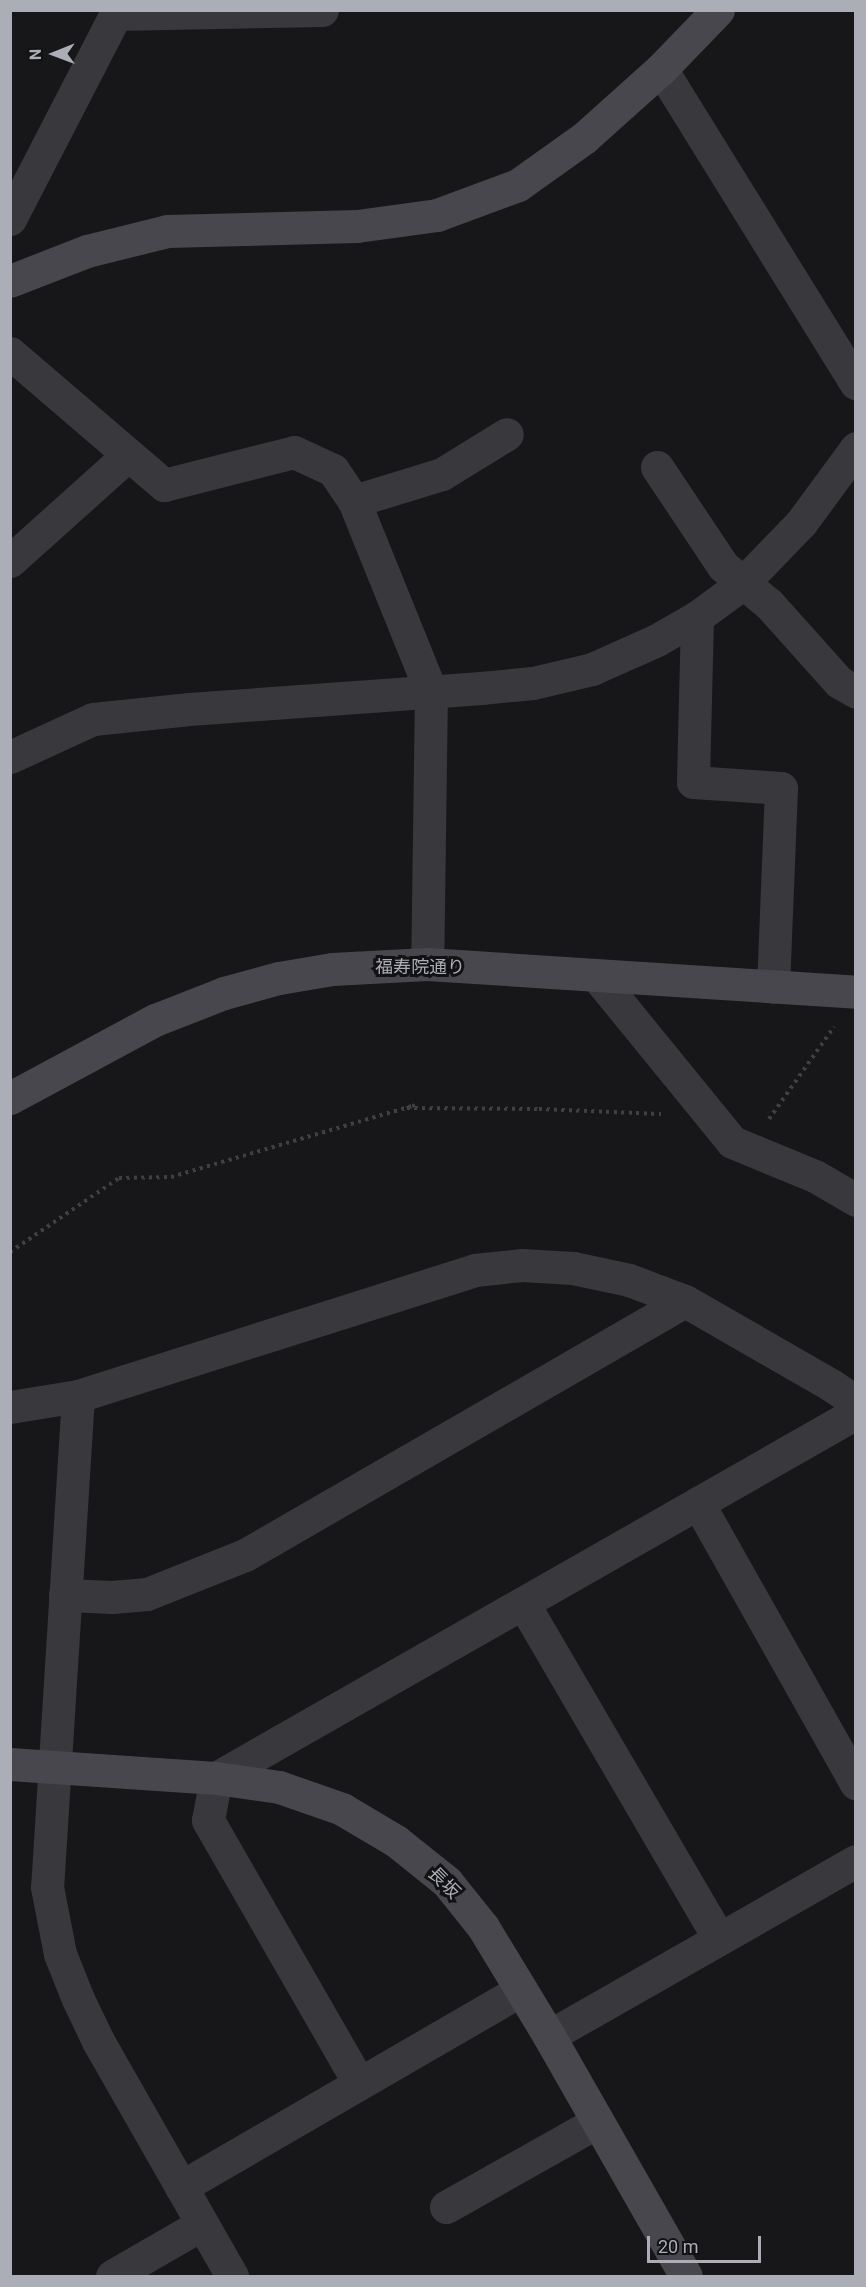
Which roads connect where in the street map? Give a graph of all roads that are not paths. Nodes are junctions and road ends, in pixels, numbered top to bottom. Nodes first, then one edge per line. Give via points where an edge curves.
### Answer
1 (322, 10) edge
2 (718, 10) edge
3 (117, 12) edge
4 (661, 69) junction
5 (10, 219) edge
6 (10, 281) edge
7 (10, 353) edge
8 (855, 383) edge
9 (507, 434) dead end
10 (855, 448) edge
11 (128, 455) junction
12 (657, 467) dead end
13 (354, 501) junction
14 (10, 561) edge
15 (742, 584) junction
16 (697, 617) junction
17 (431, 692) junction
18 (855, 692) edge
19 (10, 757) edge
20 (427, 964) junction
21 (596, 975) junction
22 (773, 987) junction
23 (855, 992) edge
24 (10, 1098) edge
25 (855, 1200) edge
26 (685, 1301) junction
27 (78, 1396) junction
28 (855, 1402) edge
29 (10, 1407) edge
30 (855, 1413) edge
31 (698, 1503) junction
32 (65, 1595) junction
33 (523, 1603) junction
34 (10, 1764) edge
35 (53, 1767) junction
36 (216, 1778) junction
37 (855, 1783) edge
38 (855, 1861) edge
39 (719, 1939) junction
40 (521, 1990) junction
41 (549, 2036) junction
42 (359, 2083) junction
43 (597, 2122) junction
44 (181, 2187) junction
45 (446, 2207) dead end
46 (202, 2224) junction
47 (112, 2277) edge
48 (232, 2277) edge
49 (686, 2277) edge

1 - 3 street
2 - 4 street
3 - 5 street
4 - 6 street via 584,138 518,185 437,215 357,226 167,231 87,250
4 - 8 street
7 - 11 street
9 - 13 street via 442,474
10 - 15 street via 801,523
11 - 13 street via 164,484 294,452 333,470
11 - 14 street
12 - 15 street via 723,566
13 - 17 street
15 - 16 street
15 - 18 street via 768,604 839,682
16 - 17 street via 592,669 533,682
16 - 22 street via 693,782 781,788
17 - 19 street via 93,719
17 - 20 street
20 - 21 street, 福寿院通り
20 - 24 street, 福寿院通り via 332,969 224,993 155,1020
21 - 22 street, 福寿院通り
21 - 25 street via 732,1142 815,1176
22 - 23 street, 福寿院通り
26 - 27 street via 629,1280 573,1268 522,1265 475,1270
26 - 28 street
26 - 32 street via 245,1555 147,1594
27 - 29 street
27 - 32 street
30 - 31 street
31 - 33 street
31 - 37 street
32 - 35 street
33 - 36 street
33 - 39 street
34 - 35 street, 長坂
35 - 36 street, 長坂
35 - 44 street via 46,1887 60,1954 98,2041
36 - 40 street, 長坂 via 279,1787 342,1809 396,1840 447,1882 483,1927
36 - 42 street via 208,1820
38 - 39 street
39 - 41 street
40 - 41 street, 長坂
40 - 42 street
41 - 43 street, 長坂
42 - 44 street
43 - 45 street
43 - 49 street, 長坂
44 - 46 street
46 - 47 street
46 - 48 street

